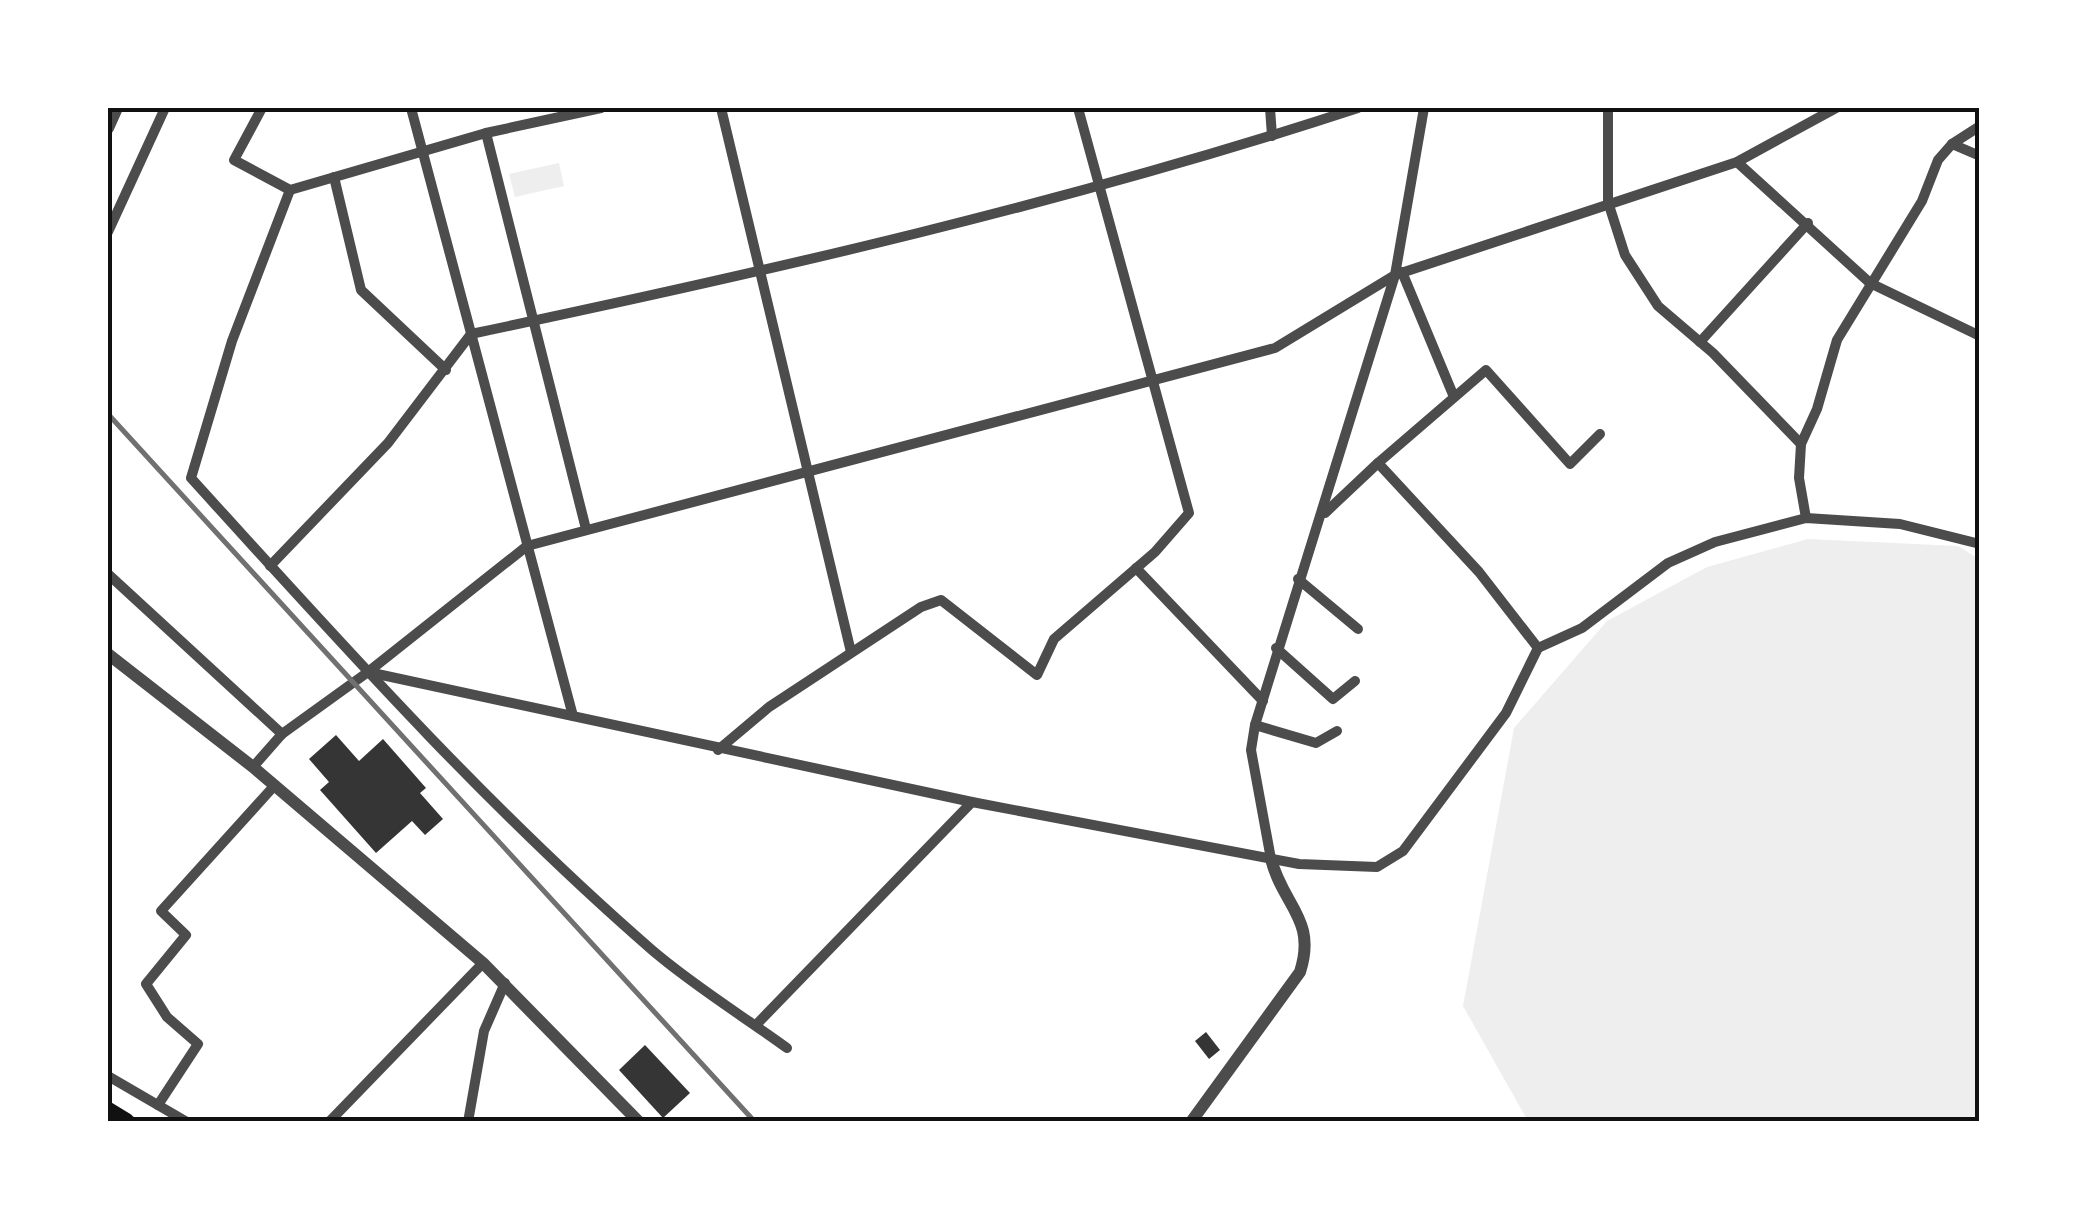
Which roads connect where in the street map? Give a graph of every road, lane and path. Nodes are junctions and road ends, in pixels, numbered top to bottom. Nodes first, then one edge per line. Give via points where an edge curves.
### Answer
1 (117, 108) edge
2 (165, 108) edge
3 (262, 108) edge
4 (410, 108) edge
5 (601, 108) edge
6 (721, 108) edge
7 (1078, 108) edge
8 (1270, 108) edge
9 (1358, 108) edge
10 (1424, 108) edge
11 (1608, 108) edge
12 (1836, 108) edge
13 (1980, 126) edge
14 (108, 128) edge
15 (486, 134) junction
16 (1272, 136) junction
17 (1952, 144) junction
18 (422, 152) junction
19 (1980, 156) edge
20 (1737, 162) junction
21 (334, 177) junction
22 (1098, 185) junction
23 (290, 190) junction
24 (1608, 202) junction
25 (1808, 222) junction
26 (108, 232) edge
27 (759, 274) junction
28 (1398, 274) junction
29 (1870, 283) junction
30 (534, 321) junction
31 (471, 334) junction
32 (1980, 336) edge
33 (1700, 342) junction
34 (446, 370) junction
35 (1149, 379) junction
36 (1454, 397) junction
37 (1600, 434) dead end
38 (1802, 444) junction
39 (1378, 463) junction
40 (809, 468) junction
41 (1324, 514) junction
42 (1806, 518) junction
43 (586, 530) junction
44 (1980, 544) edge
45 (527, 546) junction
46 (270, 566) junction
47 (1136, 568) junction
48 (108, 574) edge
49 (1298, 579) junction
50 (1358, 629) dead end
51 (1276, 648) junction
52 (1538, 648) junction
53 (851, 652) junction
54 (108, 654) edge
55 (368, 672) junction
56 (1355, 680) dead end
57 (1263, 701) junction
58 (573, 716) junction
59 (1255, 725) junction
60 (1337, 731) dead end
61 (282, 734) junction
62 (718, 750) junction
63 (253, 767) junction
64 (275, 785) junction
65 (972, 802) junction
66 (1272, 860) junction
67 (483, 963) junction
68 (504, 983) junction
69 (756, 1026) junction
70 (787, 1048) dead end
71 (108, 1076) edge
72 (158, 1105) junction
73 (108, 1110) edge
74 (126, 1122) edge
75 (188, 1122) edge
76 (329, 1122) edge
77 (468, 1122) edge
78 (640, 1122) edge
79 (1191, 1122) edge

1 - 14 street
2 - 26 street
3 - 23 street via 234,160
4 - 18 street
5 - 15 street
6 - 27 street
7 - 22 street
8 - 16 street
9 - 16 street
10 - 28 street
11 - 24 street
12 - 20 street
13 - 17 street
15 - 18 street
15 - 30 street
16 - 22 street
17 - 19 street
17 - 29 street
18 - 21 street
18 - 31 street
20 - 24 street
20 - 25 street
21 - 23 street
21 - 34 street via 361,290
22 - 27 street
22 - 35 street
23 - 46 street via 232,341 190,478
24 - 28 street
24 - 33 street via 1625,255 1658,306
25 - 29 street
25 - 33 street
27 - 30 street
27 - 40 street
28 - 35 street via 1276,348
28 - 36 street
28 - 41 street
29 - 32 street
29 - 38 street via 1836,340
30 - 31 street
30 - 43 street
31 - 34 street
31 - 45 street
33 - 38 street
34 - 46 street via 388,443
35 - 40 street
35 - 47 street via 1189,513
36 - 37 street via 1486,370 1570,464
36 - 39 street
38 - 42 street
39 - 41 street
39 - 52 street via 1479,572
40 - 43 street
40 - 53 street
41 - 49 street
42 - 44 street via 1900,524
42 - 52 street via 1715,542 1668,563 1582,628
43 - 45 street
45 - 55 street
45 - 58 street
46 - 55 street
47 - 53 street via 1054,639 1037,675 941,600
47 - 57 street
48 - 61 street
49 - 50 street
49 - 51 street
51 - 56 street via 1333,699
51 - 57 street
52 - 66 street via 1506,714 1392,861 1327,867
53 - 62 street via 769,706
54 - 63 street
55 - 58 street
55 - 61 street
55 - 69 street via 654,952
57 - 59 street
58 - 62 street
59 - 60 street via 1316,743
59 - 66 street via 1250,750
61 - 63 street
62 - 65 street
63 - 64 street
64 - 67 street
64 - 72 street via 161,911 186,934 146,984 198,1044
65 - 66 street
65 - 69 street
66 - 79 street via 1276,881 1307,934 1305,956
67 - 68 street
67 - 76 street
68 - 77 street via 484,1031
68 - 78 street
69 - 70 street
71 - 72 street
72 - 75 street
73 - 74 highway

